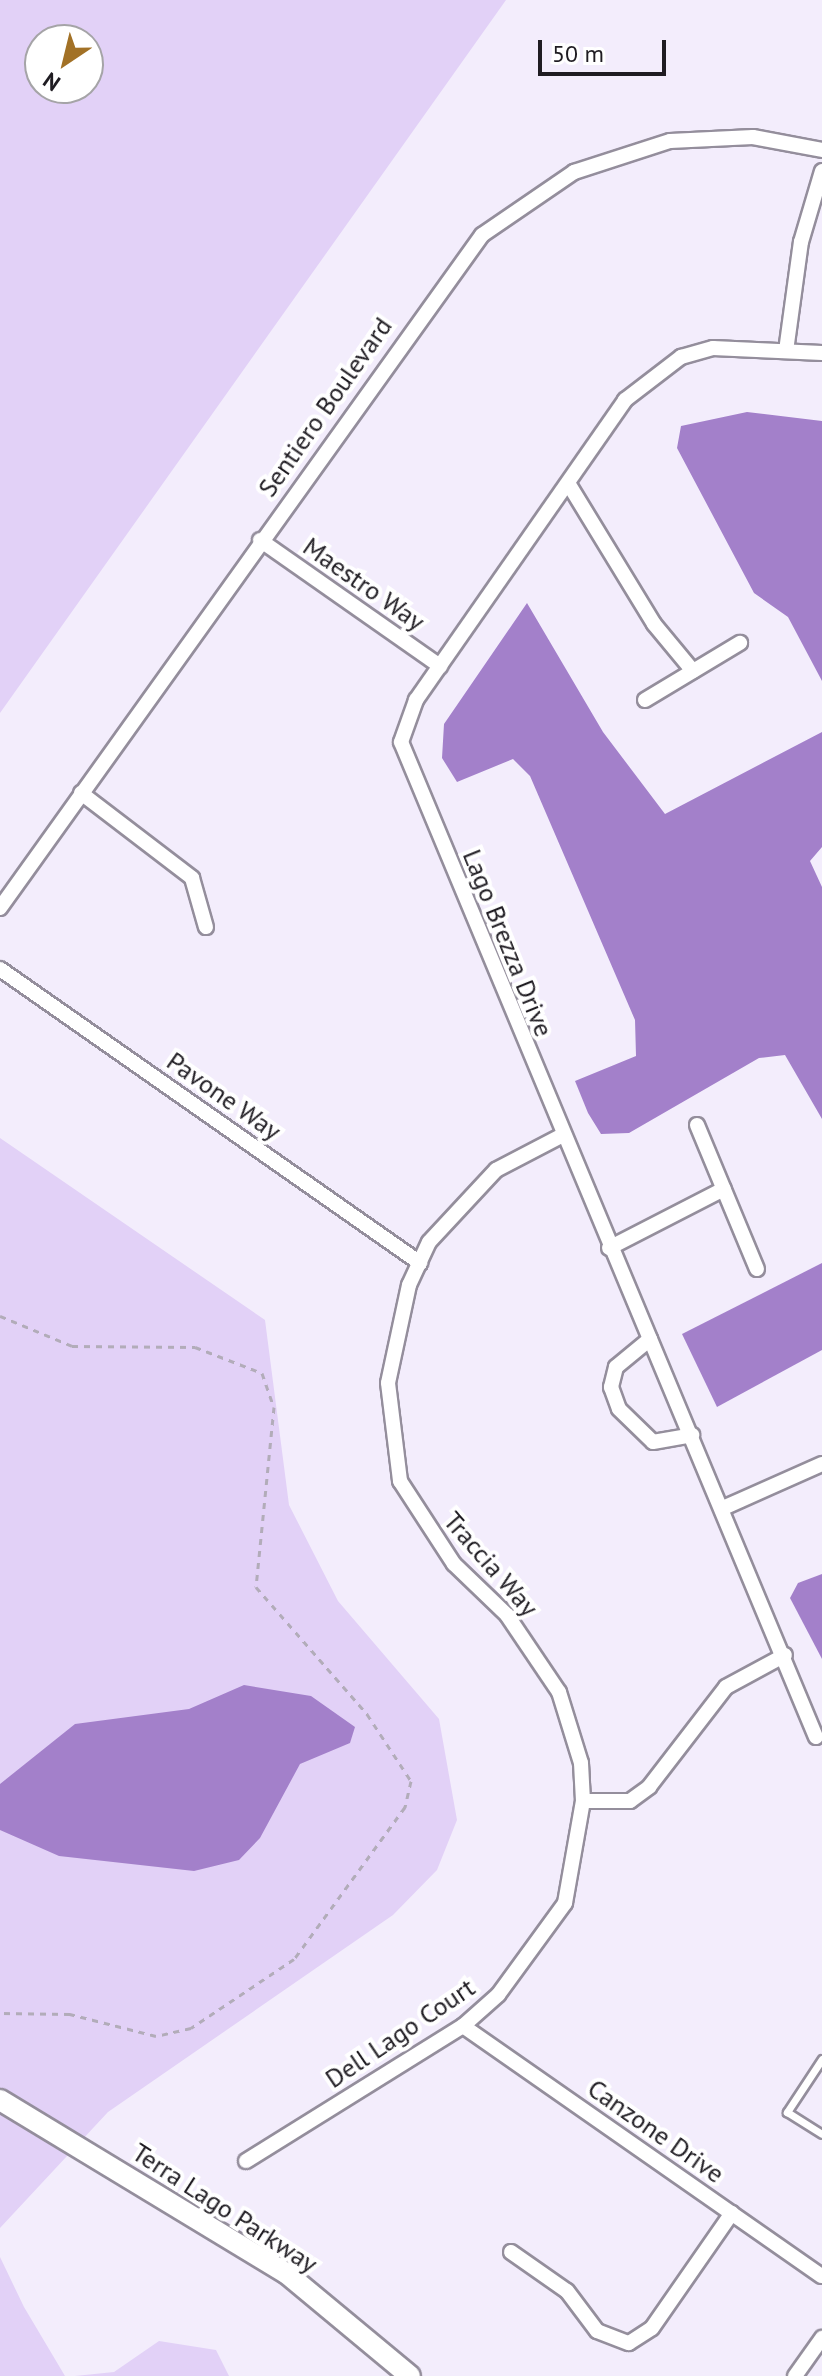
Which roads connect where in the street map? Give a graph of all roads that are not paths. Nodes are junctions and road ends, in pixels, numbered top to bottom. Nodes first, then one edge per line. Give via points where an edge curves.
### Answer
1 (822, 150) edge
2 (822, 171) edge
3 (786, 351) junction
4 (822, 353) edge
5 (568, 483) junction
6 (260, 540) junction
7 (740, 643) dead end
8 (440, 666) junction
9 (693, 671) junction
10 (645, 700) dead end
11 (81, 793) junction
12 (0, 908) edge
13 (206, 927) dead end
14 (0, 969) edge
15 (697, 1125) dead end
16 (561, 1136) junction
17 (724, 1189) junction
18 (609, 1248) junction
19 (420, 1263) junction
20 (757, 1269) dead end
21 (650, 1339) junction
22 (692, 1435) junction
23 (822, 1464) edge
24 (723, 1508) junction
25 (785, 1655) junction
26 (820, 1740) edge
27 (583, 1801) junction
28 (463, 2026) junction
29 (822, 2059) edge
30 (0, 2100) edge
31 (822, 2134) edge
32 (246, 2161) dead end
33 (732, 2213) junction
34 (511, 2252) dead end
35 (822, 2276) edge
36 (822, 2338) edge
37 (410, 2376) edge
38 (795, 2376) edge

1 - 6 street, Sentiero Boulevard via 753,137 670,141 574,172 526,200 458,261
2 - 3 street via 801,242
3 - 4 street, Lago Brezza Drive
3 - 5 street, Lago Brezza Drive via 713,348 681,357 625,400
5 - 8 street, Lago Brezza Drive
5 - 9 street via 654,624
6 - 8 street, Maestro Way
6 - 11 street, Sentiero Boulevard
7 - 9 street
8 - 16 street, Lago Brezza Drive via 404,723 406,768
9 - 10 street
11 - 12 street, Sentiero Boulevard
11 - 13 street via 192,878
14 - 19 street, Pavone Way
15 - 17 street
16 - 18 street, Lago Brezza Drive
16 - 19 street, Traccia Way via 496,1170 458,1206
17 - 18 street
17 - 20 street
18 - 21 street, Lago Brezza Drive
19 - 27 street, Traccia Way via 388,1383 400,1481 454,1564 507,1615 559,1692 579,1752
21 - 22 street, Lago Brezza Drive
21 - 22 street via 616,1367 611,1387 619,1409 653,1442
22 - 24 street, Lago Brezza Drive
23 - 24 street
24 - 25 street, Lago Brezza Drive
25 - 26 street, Lago Brezza Drive
25 - 27 street via 726,1687 640,1794
27 - 28 street, Dell Lago Court via 565,1903 515,1977
28 - 32 street, Dell Lago Court
28 - 33 street, Canzone Drive
29 - 31 lane via 787,2112
30 - 37 street, Terra Lago Parkway via 286,2273
33 - 34 street via 652,2328 629,2343 597,2331 567,2291
33 - 35 street, Canzone Drive
36 - 38 street

